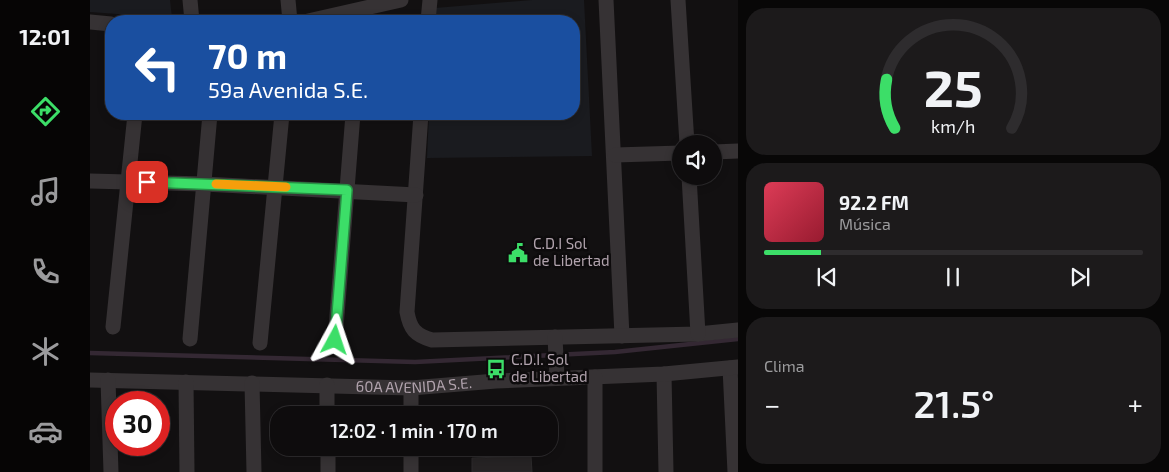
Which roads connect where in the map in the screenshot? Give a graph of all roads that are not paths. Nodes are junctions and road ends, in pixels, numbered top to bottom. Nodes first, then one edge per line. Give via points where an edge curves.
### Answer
1 (190, 0) edge
2 (288, 0) edge
3 (401, 0) edge
4 (430, 0) edge
5 (606, 0) edge
6 (678, 0) edge
7 (382, 2) edge
8 (191, 15) edge
9 (289, 15) edge
10 (362, 15) edge
11 (429, 15) edge
12 (90, 22) edge
13 (105, 23) edge
14 (134, 120) edge
15 (209, 120) edge
16 (282, 120) edge
17 (353, 120) edge
18 (421, 120) edge
19 (686, 135) edge
20 (738, 151) edge
21 (722, 152) edge
22 (672, 153) edge
23 (615, 155) junction
24 (90, 182) edge
25 (128, 182) junction
26 (204, 184) junction
27 (689, 185) edge
28 (276, 187) junction
29 (347, 190) junction
30 (416, 195) junction
31 (113, 326) dead end
32 (738, 330) edge
33 (698, 334) junction
34 (622, 336) junction
35 (190, 339) dead end
36 (335, 340) dead end
37 (260, 343) dead end
38 (556, 357) junction
39 (734, 368) edge
40 (664, 374) junction
41 (595, 377) junction
42 (90, 380) edge
43 (108, 380) junction
44 (186, 382) junction
45 (252, 383) junction
46 (327, 385) junction
47 (411, 388) junction
48 (328, 406) edge
49 (411, 406) edge
50 (328, 456) edge
51 (411, 456) edge
52 (111, 472) edge
53 (187, 472) edge
54 (254, 472) edge
55 (328, 472) edge
56 (411, 472) edge
57 (595, 472) edge
58 (666, 472) edge
59 (735, 472) edge

1 - 8 street
2 - 9 street
3 - 7 street
4 - 11 street
5 - 23 street
6 - 19 street
7 - 10 street
12 - 13 street
14 - 25 street
15 - 26 street
16 - 28 street
17 - 29 street
18 - 30 street
20 - 21 street
22 - 23 street
23 - 34 street
24 - 25 street
25 - 26 street
25 - 31 street
26 - 28 street
26 - 35 street
27 - 33 street
28 - 29 street
28 - 37 street
29 - 30 street
29 - 36 street
30 - 38 street via 407,312 410,327 418,336 432,340
32 - 33 street
33 - 34 street
34 - 38 street
38 - 41 street, 60A AVENIDA S.E.
38 - 47 street, 60A AVENIDA S.E.
39 - 40 street, 60A AVENIDA S.E.
39 - 59 street
40 - 41 street, 60A AVENIDA S.E.
40 - 58 street
41 - 57 street
42 - 43 street, 60A AVENIDA S.E.
43 - 44 street, 60A AVENIDA S.E.
43 - 52 street
44 - 45 street, 60A AVENIDA S.E.
44 - 53 street
45 - 46 street, 60A AVENIDA S.E.
45 - 54 street
46 - 47 street, 60A AVENIDA S.E.
46 - 48 street
47 - 49 street
50 - 55 street
51 - 56 street

